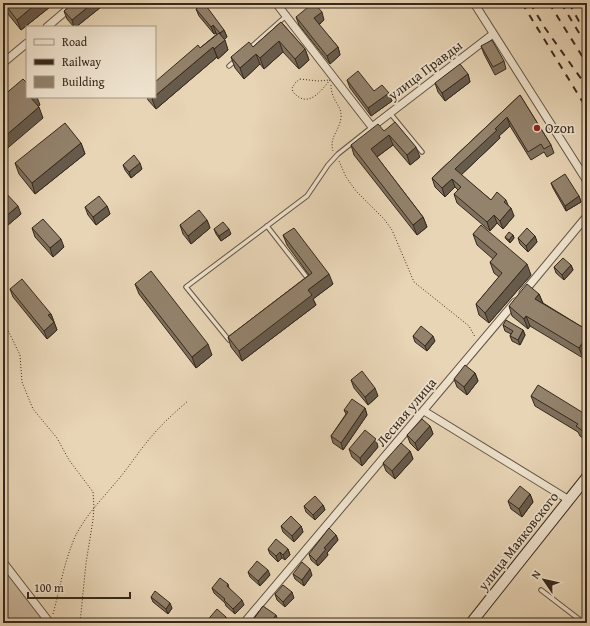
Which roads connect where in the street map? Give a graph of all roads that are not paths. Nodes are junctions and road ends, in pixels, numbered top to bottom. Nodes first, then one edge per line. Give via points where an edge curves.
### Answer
1 (76, 3) edge
2 (276, 3) edge
3 (474, 3) edge
4 (286, 16) junction
5 (48, 26) edge
6 (494, 34) junction
7 (26, 44) edge
8 (246, 51) edge
9 (240, 56) edge
10 (3, 63) edge
11 (229, 66) dead end
12 (390, 113) junction
13 (372, 127) junction
14 (422, 152) dead end
15 (587, 181) edge
16 (587, 216) edge
17 (267, 226) junction
18 (303, 286) edge
19 (235, 335) edge
20 (424, 411) junction
21 (587, 477) edge
22 (569, 500) junction
23 (3, 562) edge
24 (541, 590) dead end
25 (51, 619) edge
26 (244, 623) edge
27 (471, 623) edge
28 (584, 623) edge

1 - 5 street
2 - 4 street
3 - 6 street
4 - 8 lane
4 - 13 street
6 - 12 street, улица Правды
6 - 15 street
7 - 10 street
9 - 11 lane
12 - 13 street, улица Правды
12 - 14 lane
13 - 17 lane via 336,156 307,196
16 - 20 street, Лесная улица
17 - 18 lane via 310,281
17 - 19 lane via 186,287 229,340
20 - 22 street
20 - 26 street, Лесная улица
21 - 22 street, улица Маяковского
22 - 27 street, улица Маяковского
23 - 25 street
24 - 28 lane

